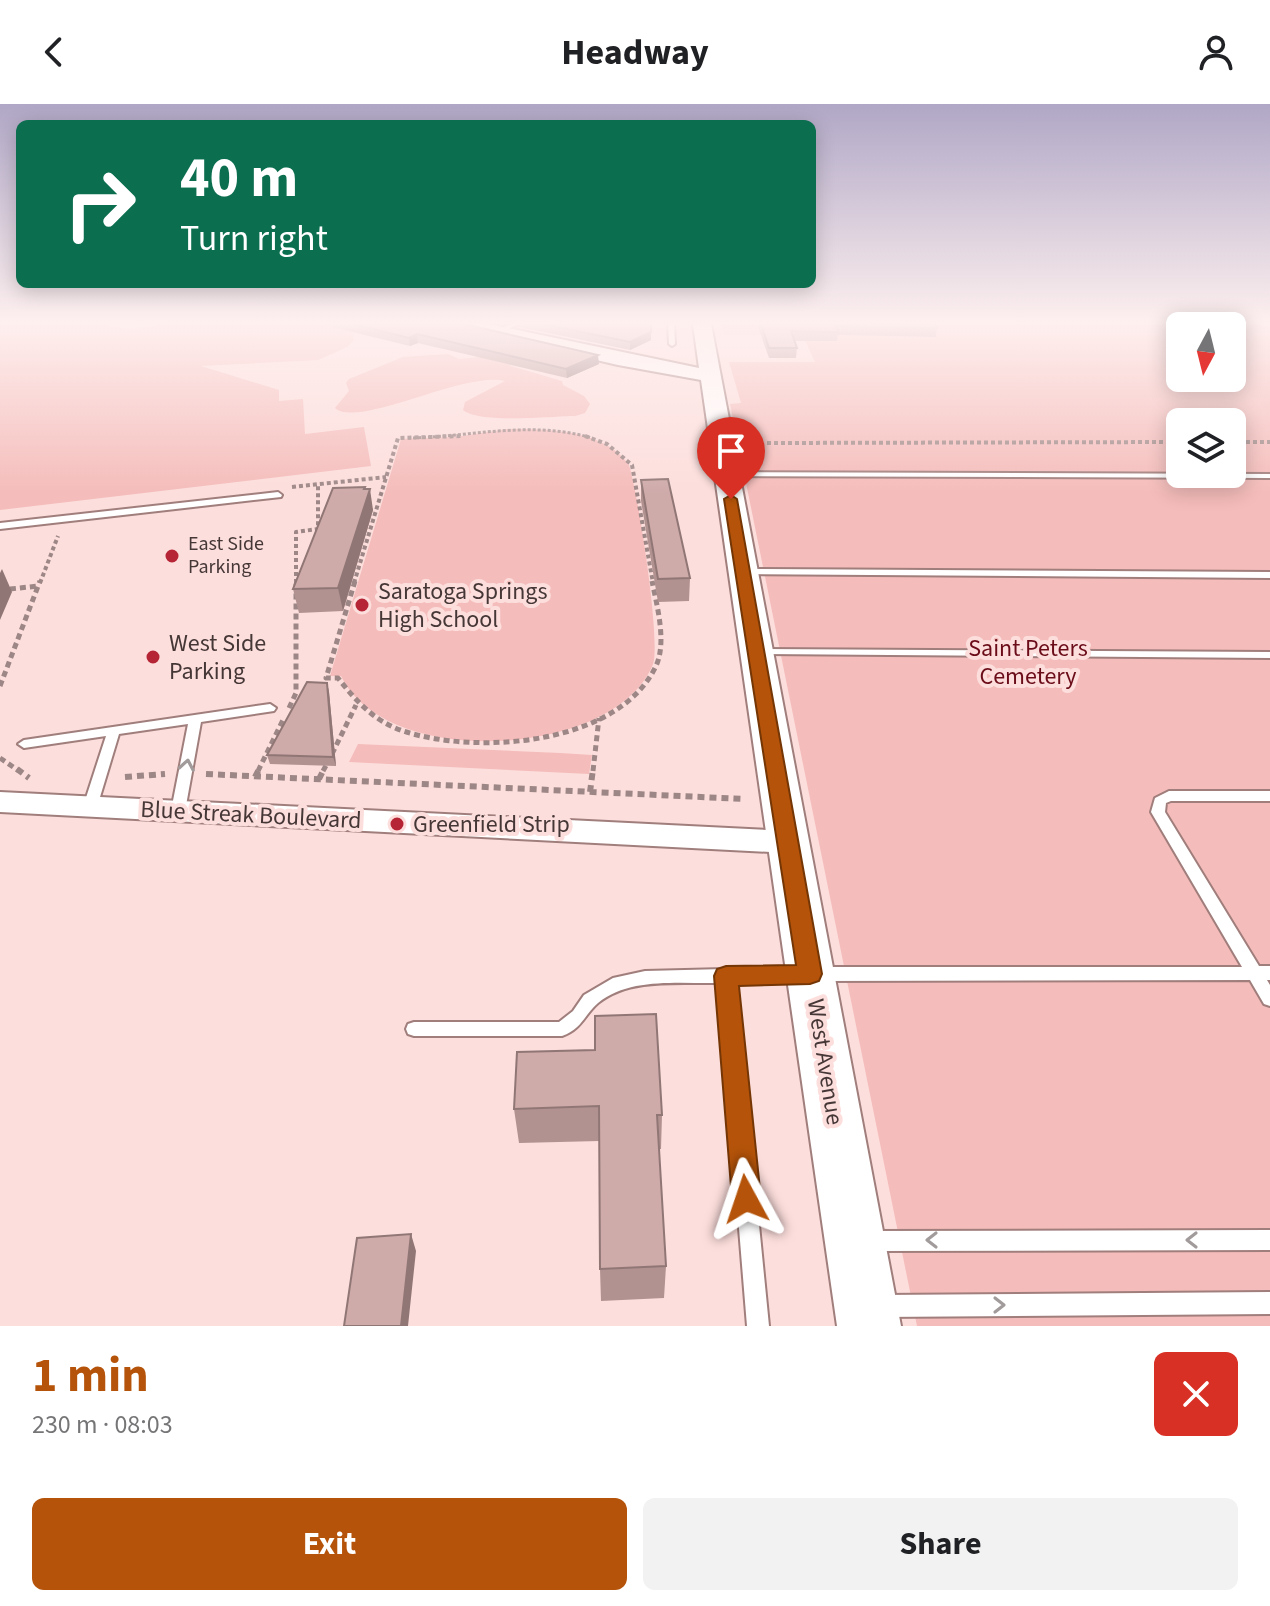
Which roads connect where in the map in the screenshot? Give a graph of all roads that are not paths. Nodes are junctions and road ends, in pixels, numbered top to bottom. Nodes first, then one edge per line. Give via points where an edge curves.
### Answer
1 (712, 381) edge
2 (734, 453) junction
3 (1270, 476) edge
4 (278, 495) dead end
5 (0, 526) edge
6 (743, 572) junction
7 (1270, 575) edge
8 (757, 652) junction
9 (1270, 655) edge
10 (270, 708) dead end
11 (195, 719) junction
12 (114, 731) junction
13 (24, 744) dead end
14 (1270, 796) edge
15 (0, 802) edge
16 (90, 807) junction
17 (178, 811) junction
18 (789, 842) junction
19 (1262, 973) edge
20 (810, 974) junction
21 (726, 976) junction
22 (1270, 999) edge
23 (414, 1029) dead end
24 (1270, 1240) edge
25 (855, 1241) junction
26 (1270, 1303) edge
27 (867, 1316) edge
28 (758, 1326) edge

1 - 2 street, West Avenue
2 - 3 lane
2 - 6 street, West Avenue
4 - 5 lane
6 - 7 lane
6 - 8 street, West Avenue
8 - 9 lane
8 - 18 street, West Avenue
10 - 11 lane
11 - 12 lane
17 -> 11 lane
12 - 13 lane
12 - 16 lane
14 - 19 lane via 1169,796 1160,801 1158,812
15 - 16 street, Blue Streak Boulevard
16 - 17 street, Blue Streak Boulevard
17 - 18 street, Blue Streak Boulevard
18 - 20 street, West Avenue
19 - 20 lane
19 - 22 lane
20 - 21 lane
20 - 25 street, West Avenue
21 - 23 lane via 645,978 613,985 562,1029
21 - 28 lane
24 -> 25 lane
25 - 27 street, West Avenue
27 -> 26 lane

